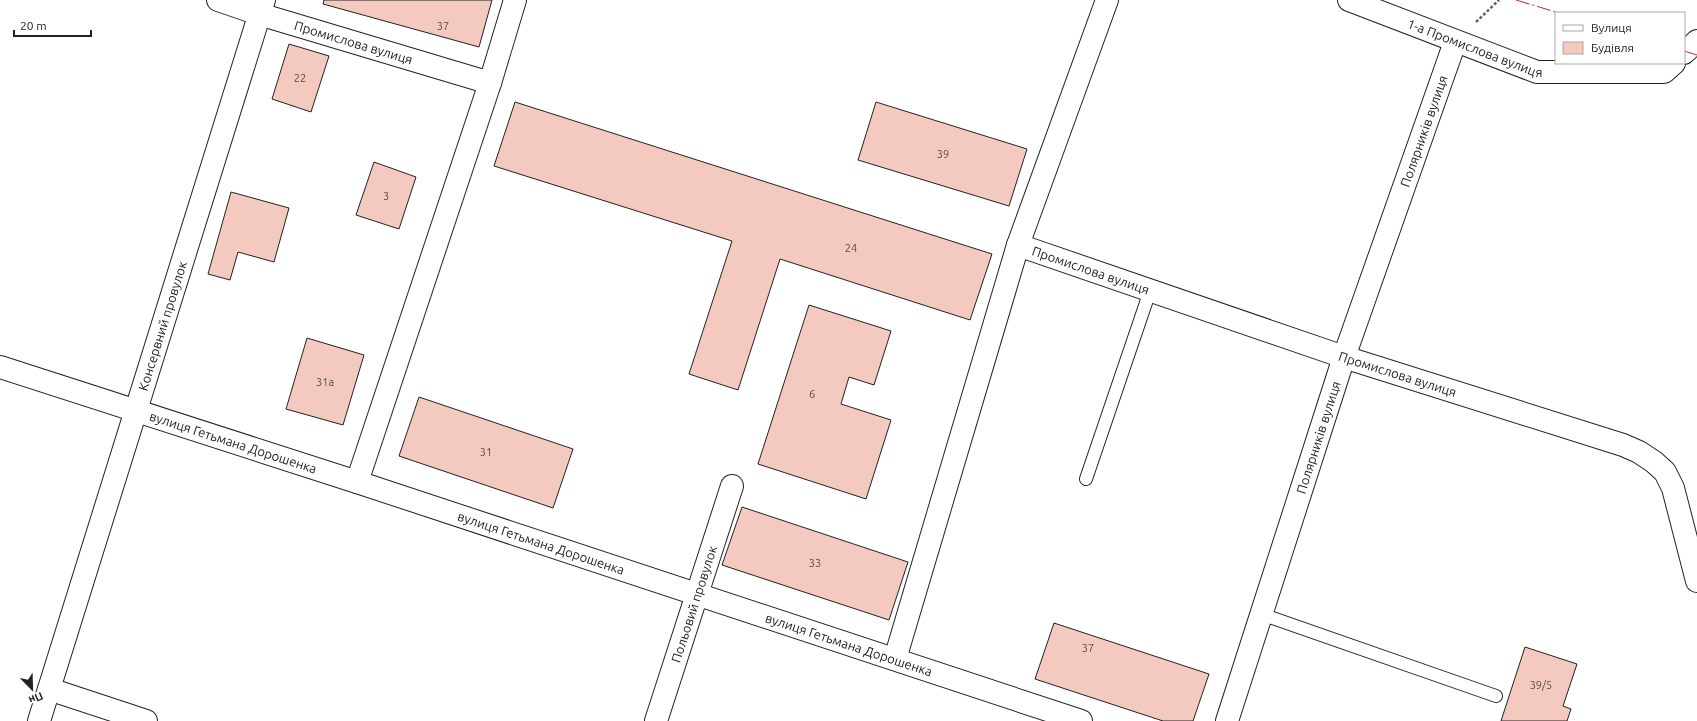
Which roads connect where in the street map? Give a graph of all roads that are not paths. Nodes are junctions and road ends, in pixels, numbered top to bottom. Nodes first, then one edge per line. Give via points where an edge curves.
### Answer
1 (218, 0) edge
2 (515, 0) edge
3 (1107, 0) edge
4 (1349, 0) edge
5 (261, 7) edge
6 (1697, 41) edge
7 (1455, 42) junction
8 (1685, 52) edge
9 (1673, 64) edge
10 (490, 83) junction
11 (1018, 246) junction
12 (1150, 291) junction
13 (1344, 357) junction
14 (0, 367) edge
15 (136, 411) junction
16 (1086, 479) dead end
17 (358, 482) junction
18 (732, 486) dead end
19 (1697, 581) edge
20 (696, 595) junction
21 (1261, 614) junction
22 (895, 659) junction
23 (50, 689) junction
24 (1496, 696) dead end
25 (39, 721) edge
26 (146, 721) edge
27 (656, 721) edge
28 (1081, 721) edge
29 (1227, 721) edge

1 - 5 street, Промислова вулиця
2 - 10 street
3 - 11 street
4 - 7 street, 1-а Промислова вулиця
5 - 10 street, Промислова вулиця
5 - 15 street, Консервний провулок
6 - 8 street
7 - 9 street, 1-а Промислова вулиця via 1537,72 1664,72
7 - 13 street, Полярників вулиця
10 - 17 street
11 - 12 street, Промислова вулиця
11 - 22 street
12 - 13 street, Промислова вулиця
12 - 16 lane
13 - 19 street, Промислова вулиця via 1639,452 1665,472 1673,488
13 - 21 street, Полярників вулиця
14 - 15 street, вулиця Гетьмана Дорошенка
15 - 17 street, вулиця Гетьмана Дорошенка
15 - 23 street, Консервний провулок
17 - 20 street, вулиця Гетьмана Дорошенка
18 - 20 street, Польовий провулок
20 - 22 street, вулиця Гетьмана Дорошенка
20 - 27 street, Польовий провулок
21 - 24 lane
21 - 29 street, Полярників вулиця
22 - 28 street, вулиця Гетьмана Дорошенка
23 - 25 street, Консервний провулок
23 - 26 street

